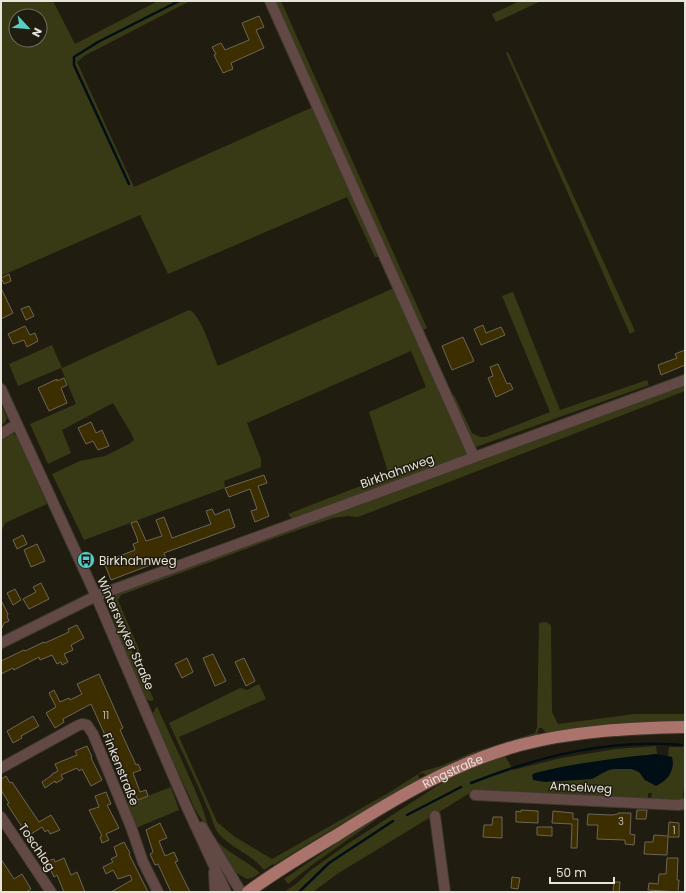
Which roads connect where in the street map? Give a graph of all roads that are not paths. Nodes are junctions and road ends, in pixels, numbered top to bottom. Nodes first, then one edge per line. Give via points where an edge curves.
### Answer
1 (270, 1) edge
2 (685, 380) edge
3 (1, 389) edge
4 (17, 424) junction
5 (1, 434) edge
6 (474, 457) junction
7 (96, 596) junction
8 (1, 643) edge
9 (685, 727) edge
10 (1, 768) edge
11 (179, 787) junction
12 (475, 795) dead end
13 (685, 804) edge
14 (435, 816) dead end
15 (1, 817) edge
16 (214, 868) junction
17 (252, 889) edge
18 (51, 892) edge
19 (158, 892) edge
20 (215, 892) edge
21 (226, 892) edge
22 (241, 892) edge
23 (445, 892) edge

1 - 6 street
2 - 6 street, Birkhahnweg
3 - 4 street, Winterswyker Straße
4 - 5 street
4 - 7 street, Winterswyker Straße
6 - 7 street, Birkhahnweg
7 - 8 street, Birkhahnweg
7 - 11 street, Winterswyker Straße
9 - 17 main road, Ringstraße via 583,733 496,753 448,772 388,803
10 - 19 street, Finkenstraße via 76,726 87,725 93,734 143,862
11 - 16 street, Winterswyker Straße
11 - 22 street
12 - 13 street, Amselweg
14 - 23 street
15 - 18 street, Toschlag
16 - 20 street, Winterswyker Straße
16 - 21 street, Winterswyker Straße

